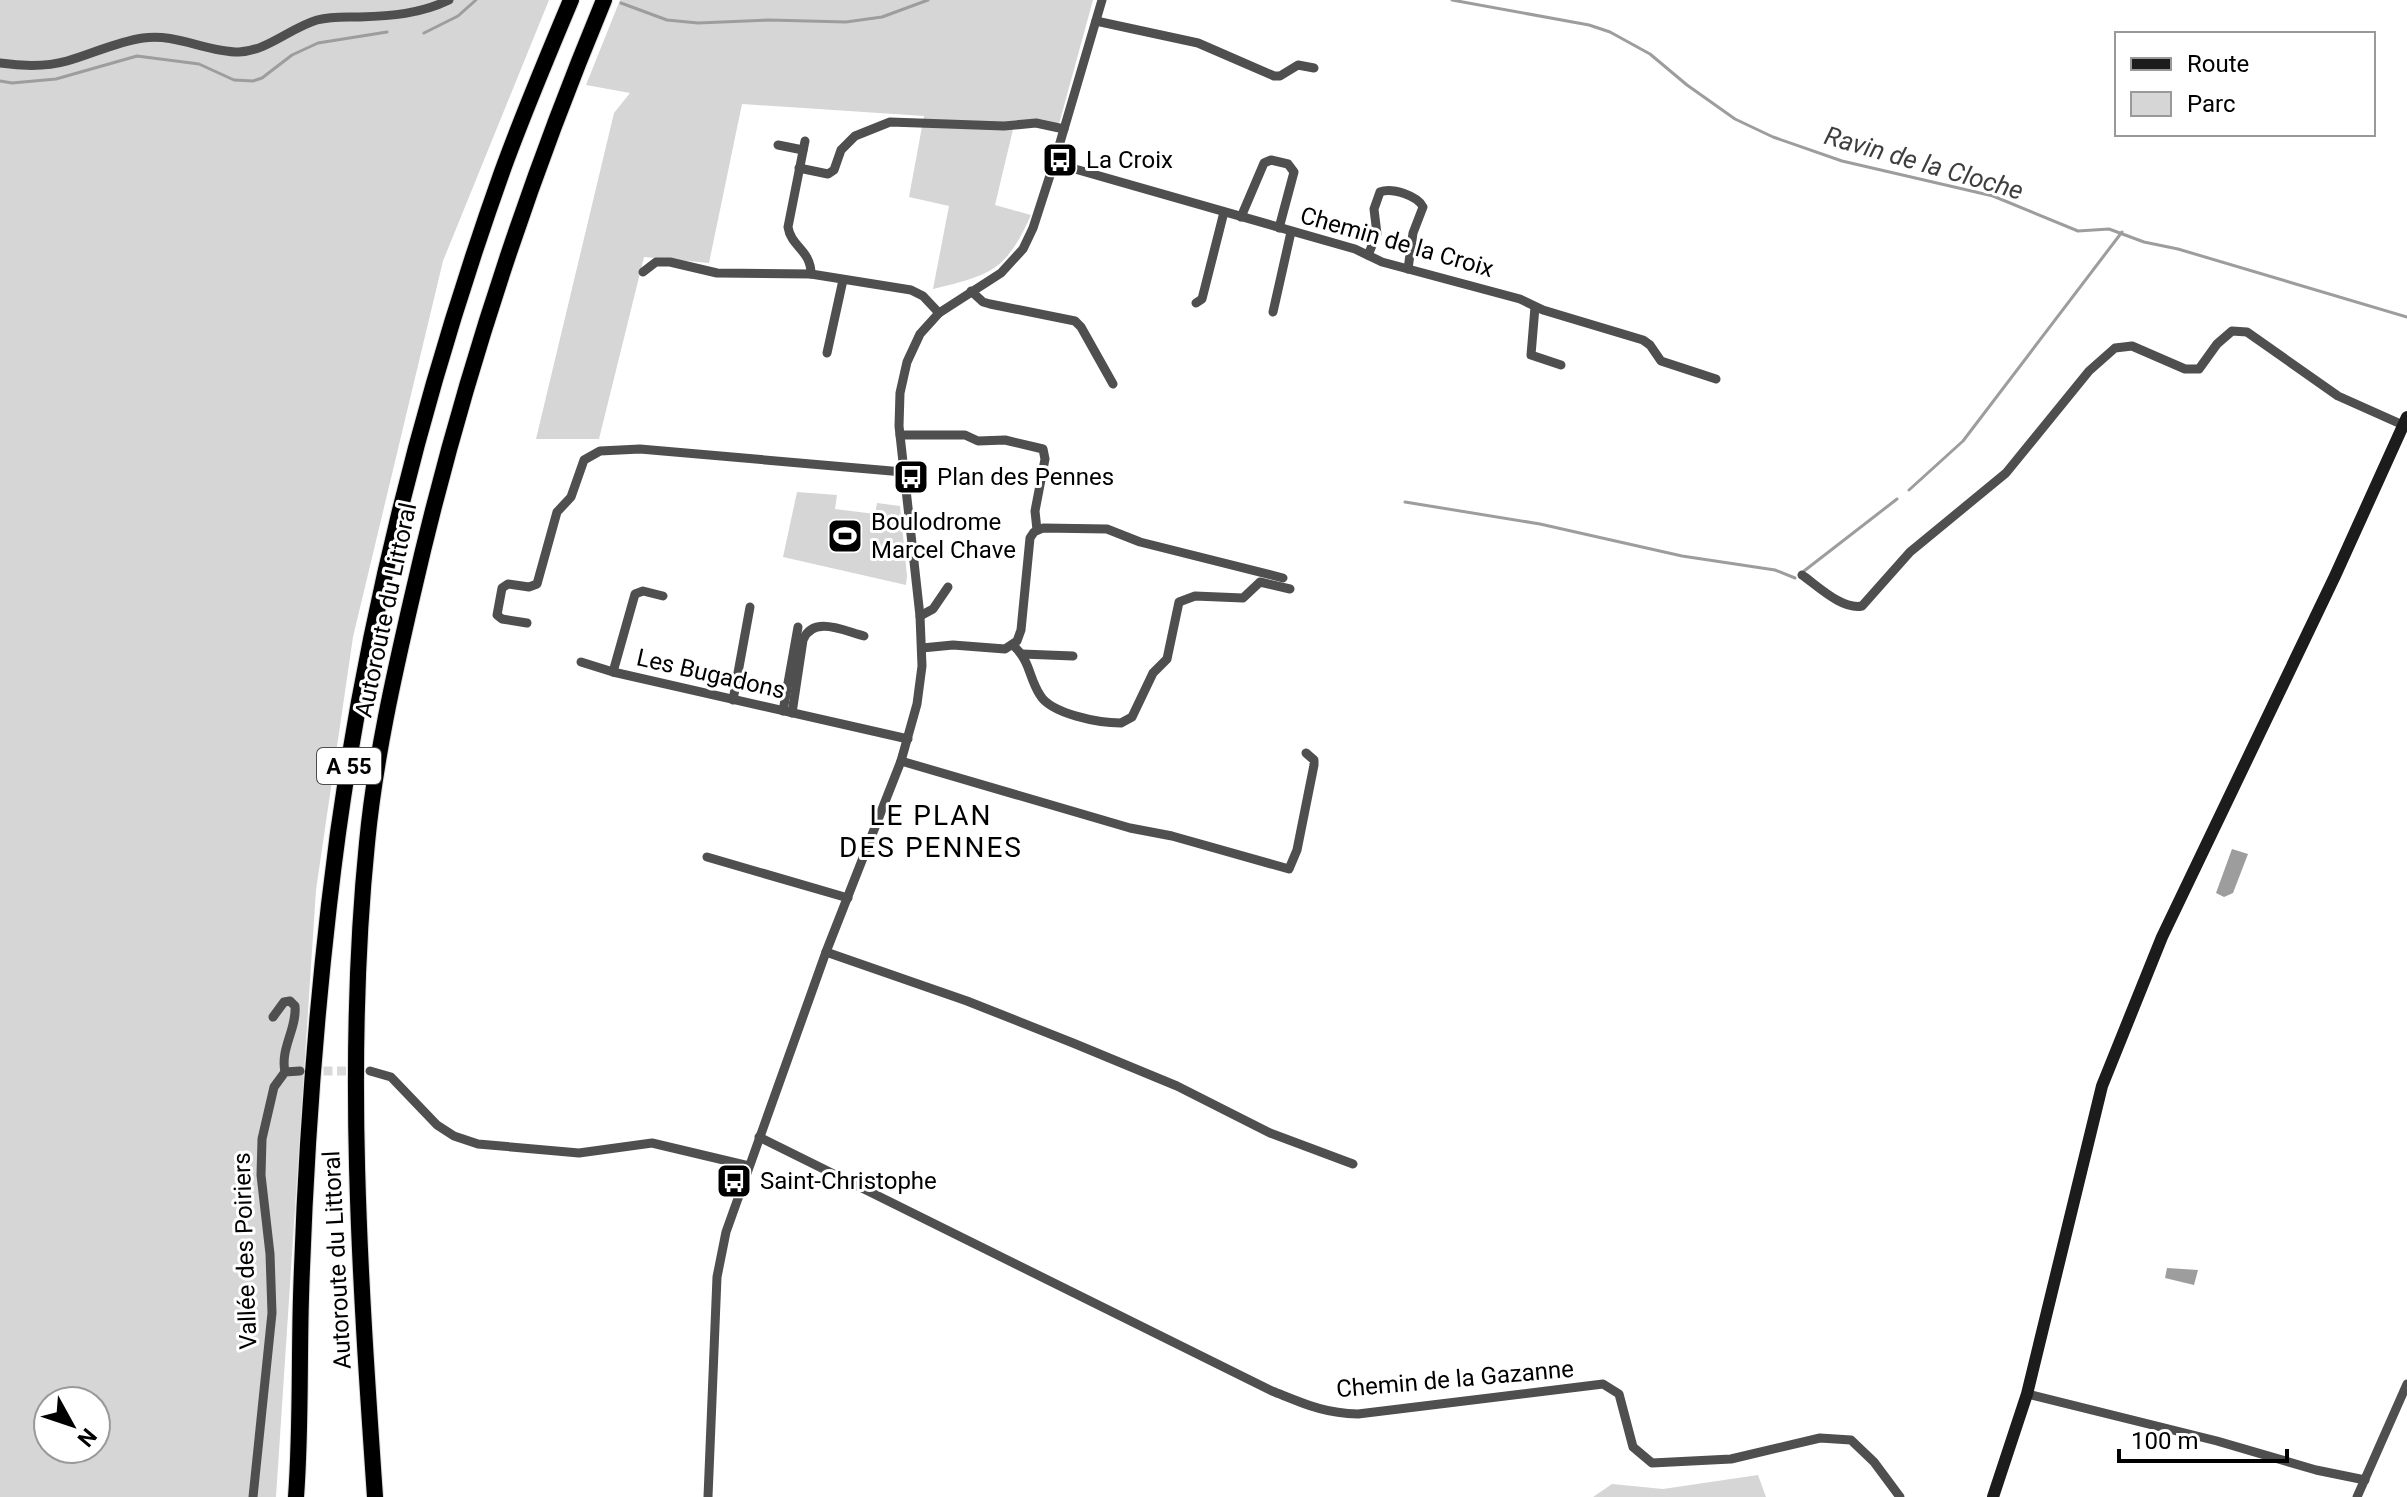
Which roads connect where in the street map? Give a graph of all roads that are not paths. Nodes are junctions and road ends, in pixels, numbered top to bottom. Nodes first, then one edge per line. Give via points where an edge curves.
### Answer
1 (449, 0) edge
2 (571, 0) edge
3 (604, 0) edge
4 (1102, 0) edge
5 (1096, 21) junction
6 (0, 63) edge
7 (1314, 68) dead end
8 (1064, 129) junction
9 (778, 145) dead end
10 (1054, 163) junction
11 (799, 168) junction
12 (1224, 212) junction
13 (1241, 217) junction
14 (1279, 228) junction
15 (1291, 232) junction
16 (1368, 255) junction
17 (1408, 269) junction
18 (643, 272) dead end
19 (811, 274) junction
20 (843, 280) junction
21 (971, 291) junction
22 (1196, 303) dead end
23 (1535, 307) junction
24 (1273, 312) dead end
25 (939, 313) junction
26 (827, 353) dead end
27 (1561, 365) dead end
28 (1716, 379) dead end
29 (1113, 384) dead end
30 (2404, 429) edge
31 (900, 435) junction
32 (903, 472) junction
33 (1037, 530) junction
34 (1802, 575) dead end
35 (1283, 578) dead end
36 (948, 587) dead end
37 (1290, 589) dead end
38 (663, 596) dead end
39 (750, 607) dead end
40 (920, 616) junction
41 (527, 623) dead end
42 (798, 627) dead end
43 (864, 636) dead end
44 (1013, 645) junction
45 (922, 648) junction
46 (1022, 654) junction
47 (1073, 656) dead end
48 (581, 662) dead end
49 (613, 672) junction
50 (733, 700) junction
51 (787, 712) junction
52 (908, 739) junction
53 (1306, 753) dead end
54 (901, 761) junction
55 (707, 857) dead end
56 (848, 898) junction
57 (826, 952) junction
58 (273, 1017) dead end
59 (300, 1071) tunnel mouth
60 (370, 1071) tunnel mouth
61 (285, 1072) junction
62 (759, 1137) junction
63 (1353, 1164) dead end
64 (749, 1166) junction
65 (2407, 1384) edge
66 (2027, 1394) junction
67 (2365, 1480) junction
68 (253, 1497) edge
69 (297, 1497) edge
70 (375, 1497) edge
71 (708, 1497) edge
72 (1900, 1497) edge
73 (1993, 1497) edge
74 (2357, 1497) edge

1 - 6 street via 399,15 317,20 253,50 145,37 53,64
2 - 69 highway, Autoroute du Littoral / A 55 via 466,277 428,405 373,629 329,904 309,1120
3 - 70 highway, Autoroute du Littoral / A 55 via 497,281 459,409 404,633 378,767 361,910 354,1118
4 - 5 street
5 - 7 street via 1198,43 1274,76 1298,65
5 - 8 street
8 - 10 street
8 - 11 street via 1036,123 900,120 855,136 828,174
9 - 11 street via 804,146
10 - 12 street, Chemin de la Croix
10 - 21 street via 1023,249 1001,273
11 - 19 street via 788,231 809,258
12 - 13 street, Chemin de la Croix
12 - 22 street via 1202,299
13 - 14 street, Chemin de la Croix
13 - 14 street via 1264,163 1288,164 1294,172
14 - 15 street, Chemin de la Croix
15 - 16 street, Chemin de la Croix
15 - 24 street
16 - 17 street, Chemin de la Croix
16 - 17 street via 1377,234 1374,209 1380,192 1387,189 1417,199 1423,207
17 - 23 street, Chemin de la Croix
18 - 19 street via 650,264 663,262 717,273
19 - 20 street
20 - 25 street via 911,290
20 - 26 street
21 - 25 street
21 - 29 street via 983,302 1075,321
23 - 27 street via 1531,355
23 - 28 street, Chemin de la Croix via 1643,340 1666,364
25 - 31 street via 920,334 907,362 899,403
30 - 34 street via 2338,396 2247,332 2232,331 2199,369 2185,369 2132,346 2115,348 2089,371 2006,473 1910,552 1862,606 1833,597
30 - 66 main road via 2162,937 2102,1086
31 - 32 street
31 - 33 street via 965,435 1043,449
32 - 40 street
32 - 41 street via 640,449 592,454 584,460 571,497 557,512 537,584 502,588 497,615
33 - 35 street via 1107,529
33 - 44 street via 1030,538 1021,630
36 - 40 street via 933,609
37 - 46 street via 1263,581 1243,598 1184,598 1177,606 1167,659 1153,673 1132,717 1121,723 1064,712 1045,702
38 - 49 street, Les Bugadons via 635,594
39 - 50 street
40 - 45 street
42 - 51 street
43 - 51 street via 822,626 809,630
44 - 45 street
44 - 46 street
45 - 52 street via 919,694
46 - 47 street
48 - 49 street
49 - 50 street, Les Bugadons
50 - 51 street, Les Bugadons
51 - 52 street, Les Bugadons
52 - 54 street
53 - 54 street via 1314,765 1289,869
54 - 56 street
55 - 56 street
56 - 57 street
57 - 62 street
57 - 63 street via 1073,1043 1177,1086 1270,1133
58 - 61 street, Vallée des Poiriers via 284,1002 295,1006 283,1056
59 - 61 street
60 - 64 street via 391,1077 437,1125 478,1144 579,1153 652,1143
61 - 68 street, Vallée des Poiriers via 274,1087 262,1139 272,1313
62 - 64 street
62 - 72 street, Chemin de la Gazanne via 1259,1384 1331,1413 1603,1384 1619,1394 1633,1447 1652,1463 1731,1459 1820,1438 1851,1440
64 - 71 street via 717,1277
65 - 67 street
66 - 67 street
66 - 73 main road
67 - 74 street

